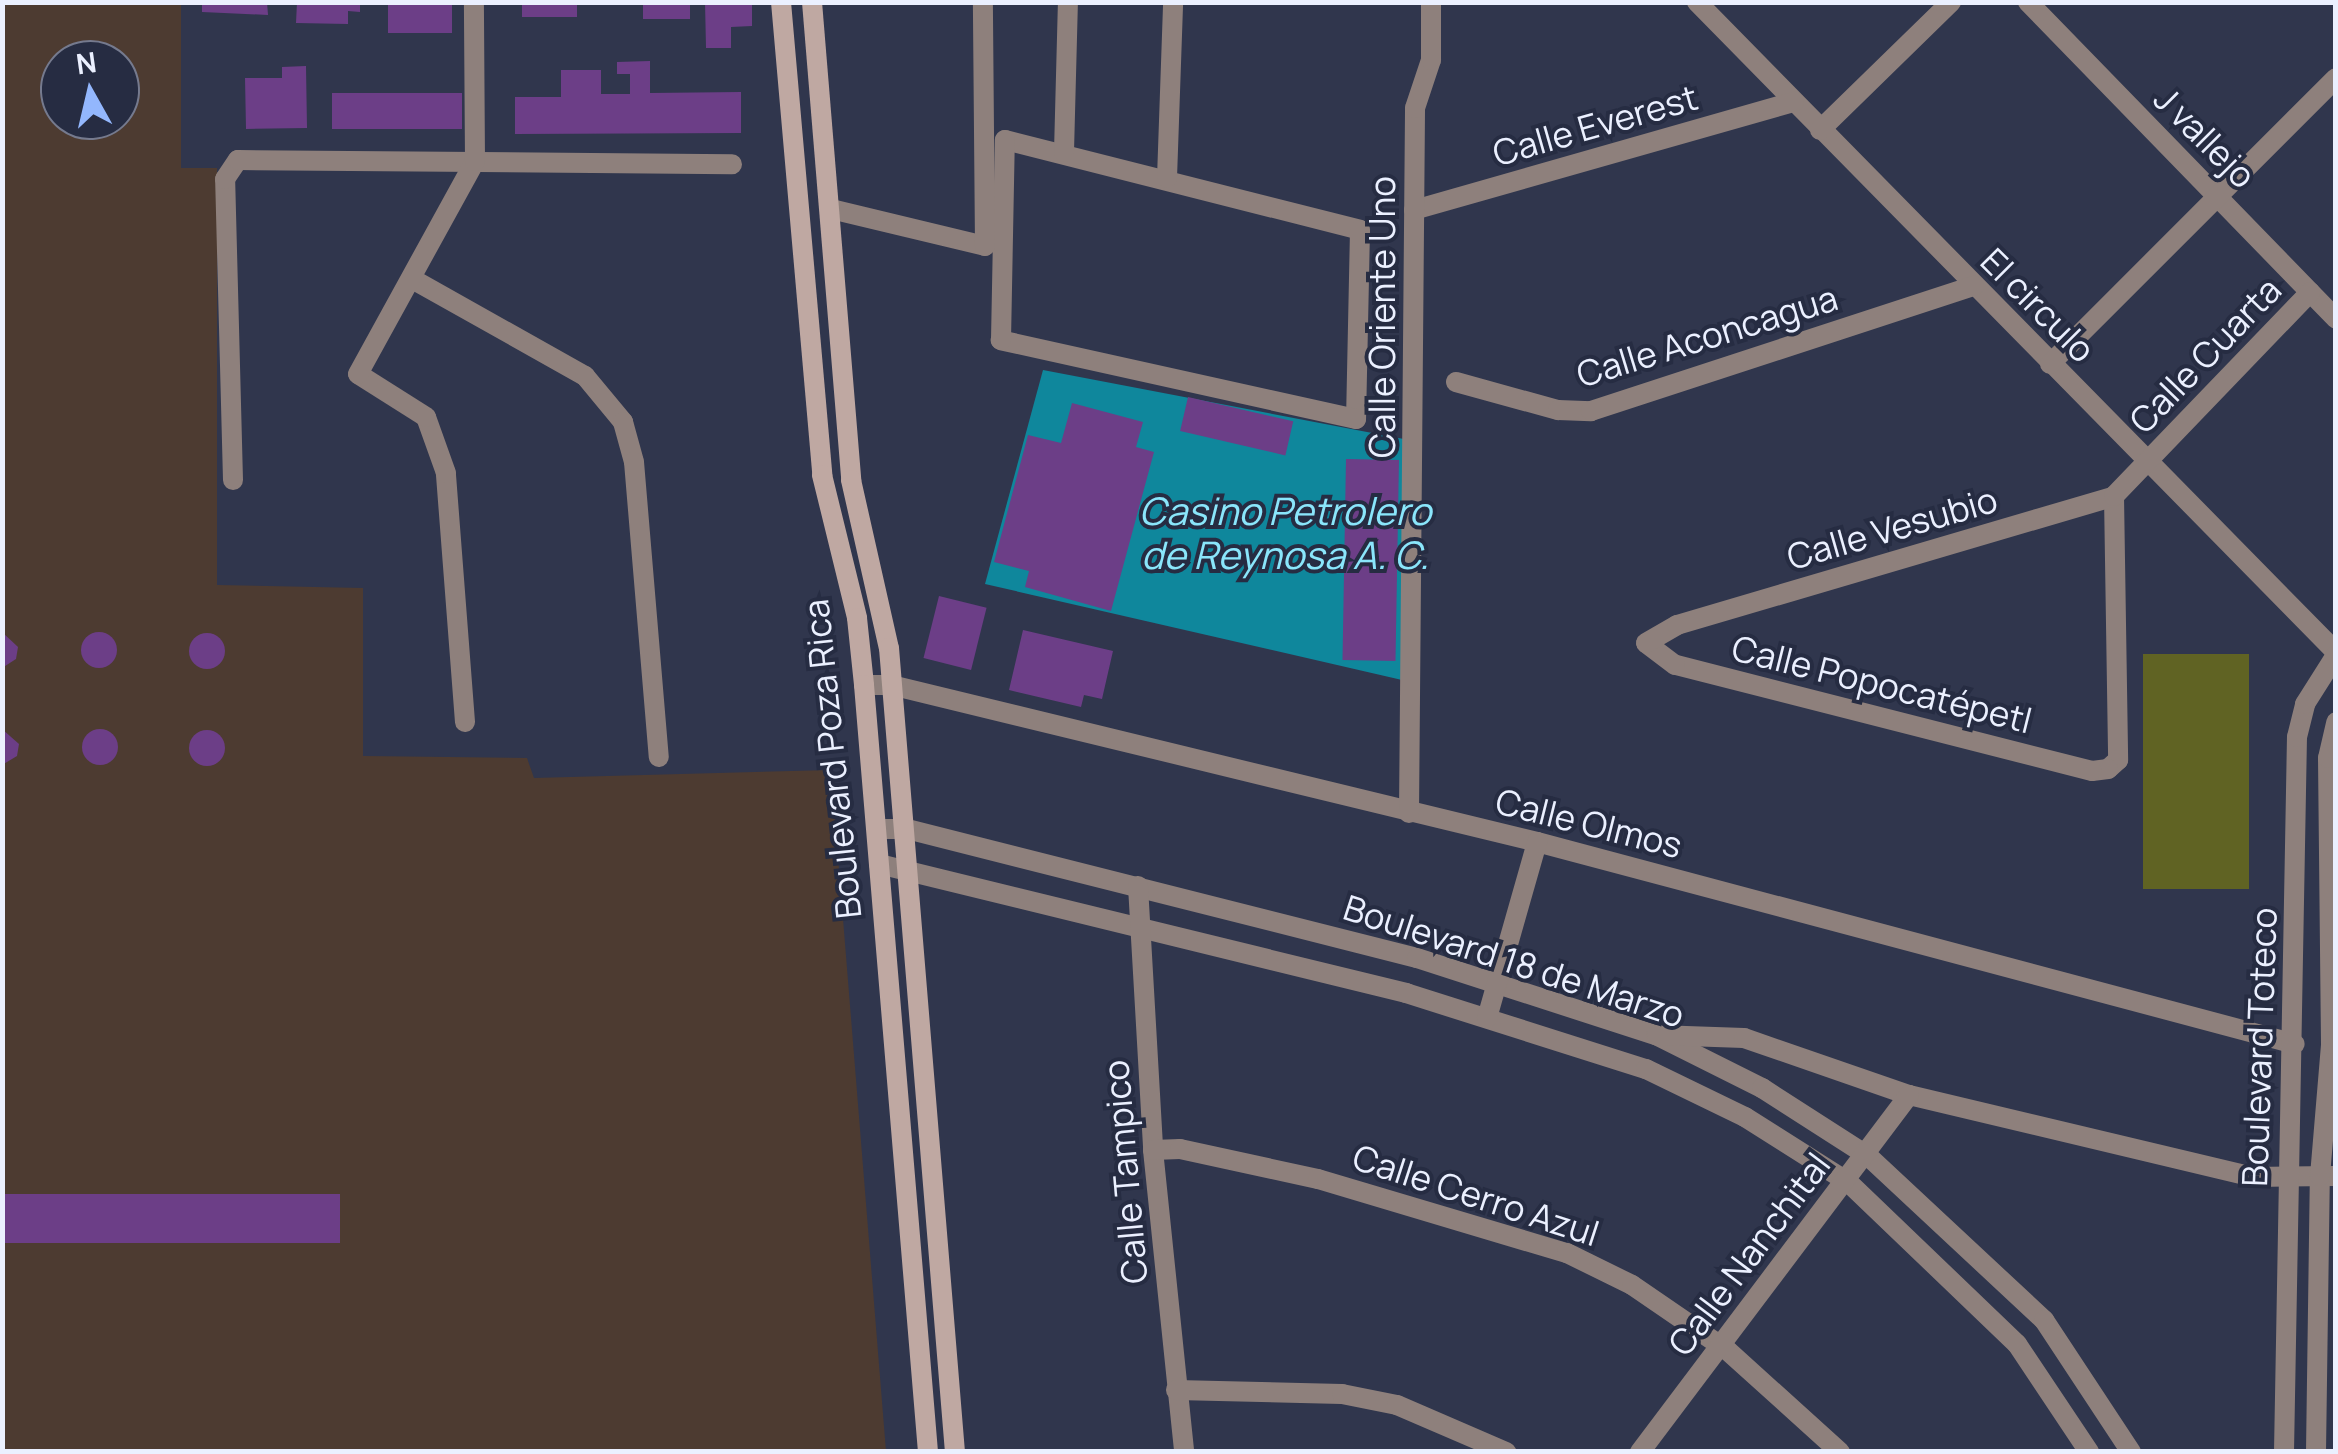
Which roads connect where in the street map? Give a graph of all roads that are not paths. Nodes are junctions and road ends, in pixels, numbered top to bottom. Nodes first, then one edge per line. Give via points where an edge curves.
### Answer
1 (474, 2) edge
2 (782, 2) edge
3 (812, 2) edge
4 (983, 2) edge
5 (1068, 2) edge
6 (1173, 2) edge
7 (1431, 2) edge
8 (1697, 2) edge
9 (1951, 2) edge
10 (2028, 2) edge
11 (2336, 78) edge
12 (1794, 102) junction
13 (1820, 130) junction
14 (1064, 152) junction
15 (475, 160) junction
16 (732, 164) dead end
17 (1167, 178) junction
18 (2218, 196) junction
19 (830, 209) junction
20 (1414, 210) junction
21 (414, 280) junction
22 (1974, 286) junction
23 (2310, 292) junction
24 (2336, 319) edge
25 (2050, 364) junction
26 (1456, 382) dead end
27 (2146, 462) junction
28 (233, 480) dead end
29 (2114, 496) junction
30 (1646, 643) joint
31 (2336, 654) edge
32 (864, 685) junction
33 (891, 685) junction
34 (465, 722) dead end
35 (2336, 722) edge
36 (659, 756) dead end
37 (1410, 813) junction
38 (877, 829) junction
39 (907, 829) junction
40 (1537, 842) junction
41 (879, 864) junction
42 (910, 868) junction
43 (1138, 886) junction
44 (1140, 926) junction
45 (1498, 984) junction
46 (1487, 1018) junction
47 (1656, 1035) junction
48 (2295, 1044) junction
49 (1909, 1095) junction
50 (1153, 1150) junction
51 (1865, 1154) junction
52 (2328, 1176) edge
53 (2290, 1177) junction
54 (1845, 1180) junction
55 (1720, 1346) junction
56 (1176, 1390) junction
57 (928, 1452) edge
58 (955, 1452) edge
59 (1184, 1452) edge
60 (1506, 1452) edge
61 (1640, 1452) edge
62 (1840, 1452) edge
63 (2089, 1452) edge
64 (2130, 1452) edge
65 (2284, 1452) edge
66 (2316, 1452) edge

1 - 15 street
2 - 32 main road, Boulevard Poza Rica via 822,475 857,618
3 - 19 main road, Boulevard Poza Rica
4 - 19 street via 985,246
5 - 14 street
6 - 17 street
7 - 20 street, Calle Oriente Uno via 1430,60 1415,108
8 - 12 street, El circulo
9 - 13 street
10 - 18 street, J vallejo
11 - 18 street
12 - 13 street, El circulo
12 - 20 street, Calle Everest
13 - 22 street, El circulo
14 - 17 street
14 - 17 street via 1005,140 1001,340 1356,419 1360,230
15 - 16 street
15 - 21 street
15 - 28 street via 238,160 228,167
18 - 23 street, J vallejo
18 - 25 street
19 - 33 main road, Boulevard Poza Rica via 852,480 884,611
20 - 37 street, Calle Oriente Uno
21 - 34 street via 358,374 426,417 446,472
21 - 36 street via 585,376 622,422 634,462
22 - 25 street, El circulo
22 - 26 street, Calle Aconcagua via 1591,411 1558,410
23 - 24 street, J vallejo
23 - 27 street, Calle Cuarta
25 - 27 street, El circulo
27 - 29 street
27 - 31 street, El circulo
29 - 30 street, Calle Vesubio via 1676,625
29 - 30 street, Calle Popocatépetl via 2118,760 2108,768 2092,771 1675,665
31 - 48 street, Boulevard Toteco via 2305,704 2296,738
32 - 33 street, Calle Olmos
32 - 38 main road, Boulevard Poza Rica
33 - 37 street, Calle Olmos
33 - 39 main road, Boulevard Poza Rica
35 - 52 street, Boulevard Toteco via 2328,758
37 - 40 street, Calle Olmos
38 - 39 street, Boulevard 18 de Marzo
38 - 41 main road, Boulevard Poza Rica
39 - 42 main road, Boulevard Poza Rica
39 - 43 street, Boulevard 18 de Marzo
40 - 45 street
40 - 48 street, Calle Olmos
41 - 42 street, Boulevard 18 de Marzo
41 - 57 main road, Boulevard Poza Rica
42 - 44 street, Boulevard 18 de Marzo
42 - 58 main road, Boulevard Poza Rica
43 - 44 street, Calle Tampico
43 - 45 street, Boulevard 18 de Marzo
44 - 46 street, Boulevard 18 de Marzo
44 - 50 street, Calle Tampico
45 - 46 street
45 - 47 street, Boulevard 18 de Marzo
46 - 54 street, Boulevard 18 de Marzo via 1646,1068 1746,1117
47 - 49 street via 1744,1038
47 - 51 street, Boulevard 18 de Marzo via 1762,1088
48 - 53 street, Boulevard Toteco
49 - 51 street, Calle Nanchital
49 - 53 street via 2254,1177
50 - 55 street, Calle Cerro Azul via 1180,1149 1318,1179 1568,1253 1632,1285
50 - 56 street, Calle Tampico
51 - 54 street, Calle Nanchital
51 - 64 street, Boulevard 18 de Marzo via 2044,1320
52 - 53 street
52 - 66 street, Boulevard Toteco
53 - 65 street, Boulevard Toteco
54 - 55 street, Calle Nanchital
54 - 63 street, Boulevard 18 de Marzo via 2017,1344
55 - 61 street, Calle Nanchital
55 - 62 street, Calle Cerro Azul
56 - 59 street, Calle Tampico
56 - 60 street via 1342,1394 1397,1405

